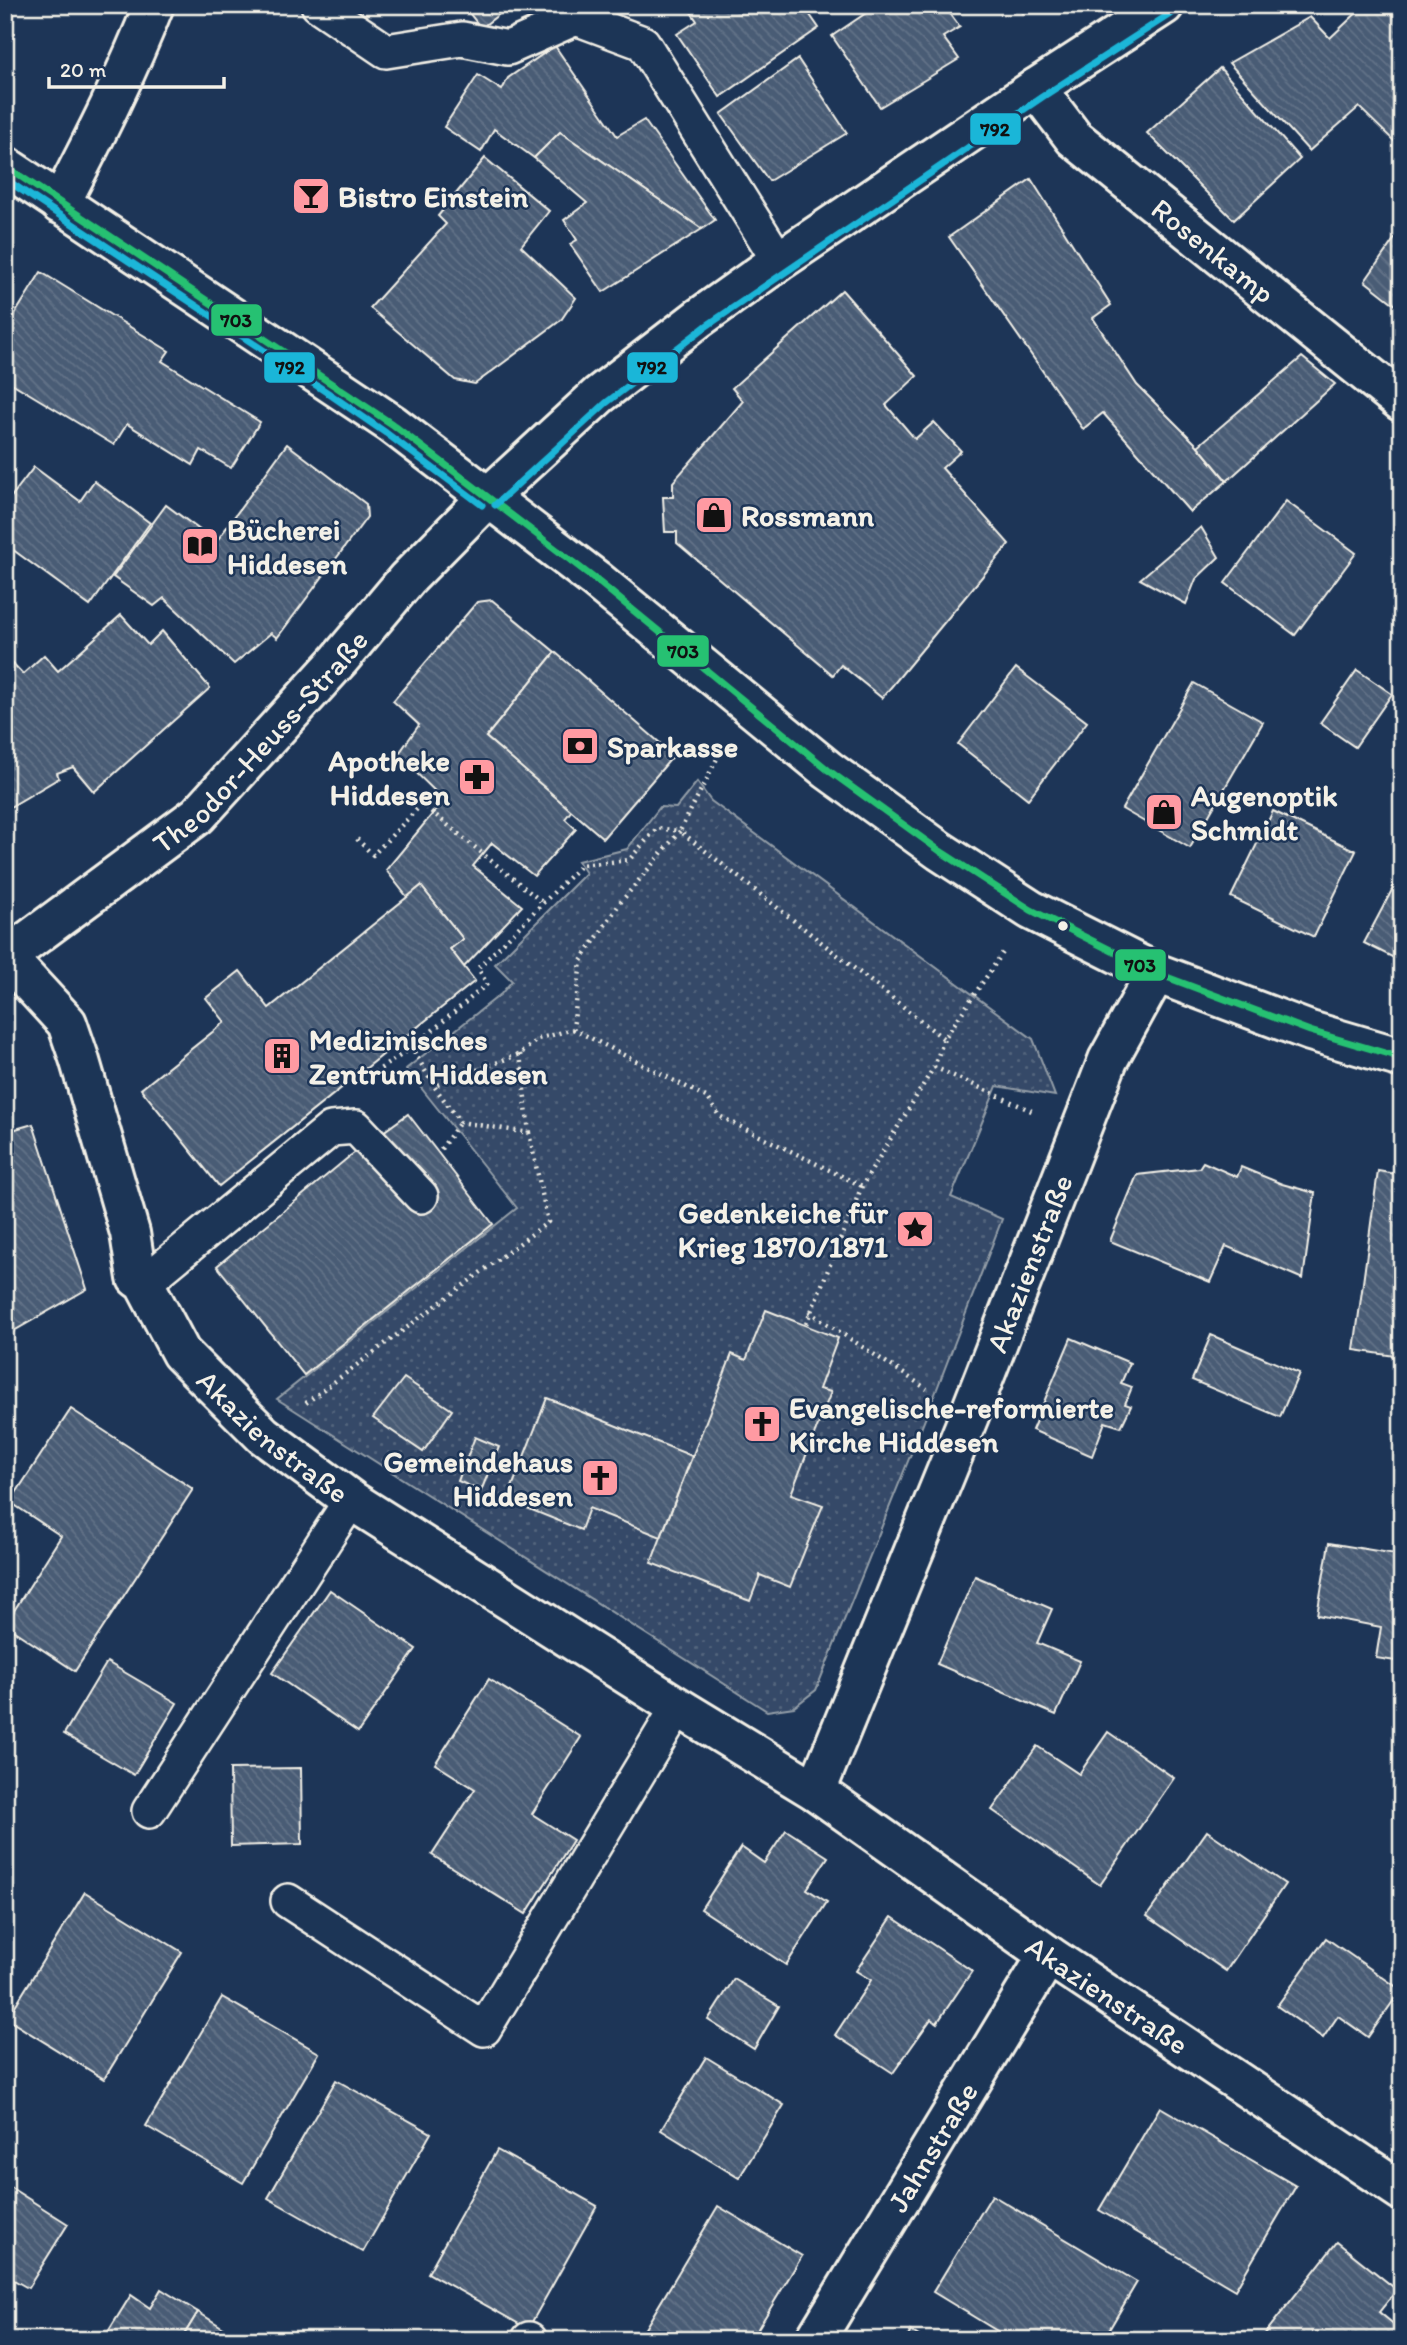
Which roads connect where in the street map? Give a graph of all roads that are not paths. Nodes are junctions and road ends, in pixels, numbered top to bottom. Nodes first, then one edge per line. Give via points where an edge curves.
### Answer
1 (154, 5) edge
2 (318, 5) edge
3 (1164, 5) edge
4 (1036, 88) junction
5 (5, 166) edge
6 (60, 204) junction
7 (779, 261) junction
8 (1402, 402) edge
9 (488, 497) junction
10 (5, 957) edge
11 (1156, 973) junction
12 (1402, 1058) edge
13 (421, 1196) dead end
14 (144, 1283) junction
15 (351, 1500) junction
16 (678, 1707) junction
17 (816, 1791) junction
18 (149, 1811) dead end
19 (288, 1901) dead end
20 (1048, 1955) junction
21 (1402, 2191) edge
22 (815, 2340) edge

1 - 6 street via 103,122
2 - 7 lane via 386,51 462,39 508,48 576,18 643,43
3 - 4 street, Theodor-Heuss-Straße
4 - 7 street, Theodor-Heuss-Straße
4 - 8 street, Rosenkamp via 1073,138
5 - 6 street
6 - 9 street via 344,390
7 - 9 street, Theodor-Heuss-Straße via 599,396
9 - 10 street, Theodor-Heuss-Straße via 407,579 198,815
9 - 11 street via 828,770 940,851 1031,909
10 - 14 street, Akazienstraße via 67,1023 130,1233 138,1278
11 - 12 street via 1310,1031
11 - 17 street, Akazienstraße via 1108,1060
13 - 14 lane via 356,1127 331,1129
14 - 15 street, Akazienstraße via 181,1353 263,1435
15 - 16 street, Akazienstraße
15 - 18 lane
16 - 17 street, Akazienstraße
16 - 19 lane via 484,2029
17 - 20 street, Akazienstraße
20 - 21 street, Akazienstraße
20 - 22 street, Jahnstraße

